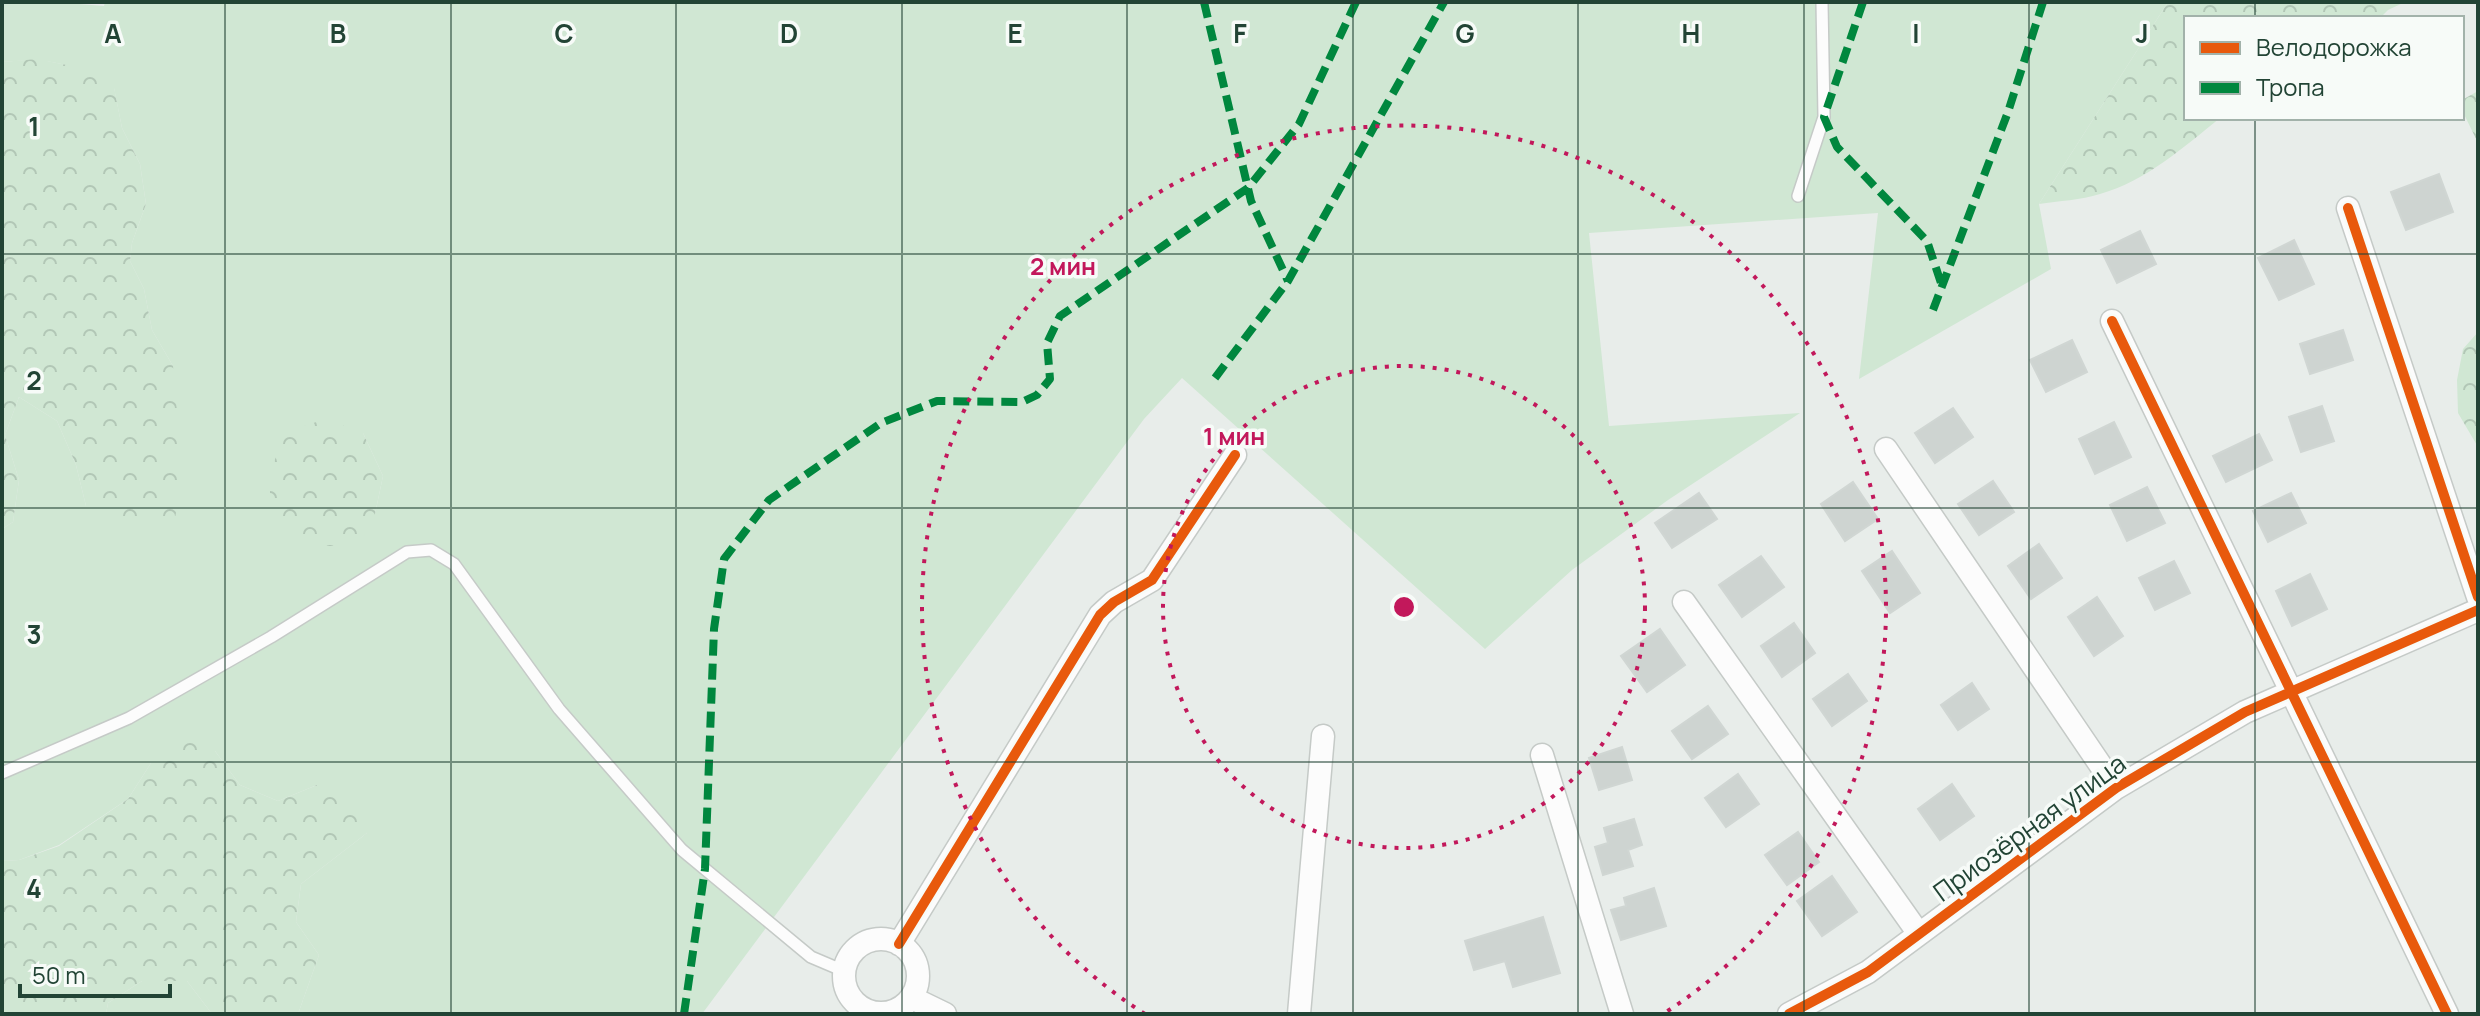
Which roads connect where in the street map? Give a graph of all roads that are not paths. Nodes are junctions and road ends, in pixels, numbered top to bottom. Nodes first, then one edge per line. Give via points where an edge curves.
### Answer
1 (1822, 2) edge
2 (1798, 196) dead end
3 (2348, 208) dead end
4 (2112, 321) dead end
5 (1886, 449) dead end
6 (1235, 455) dead end
7 (2478, 597) edge
8 (1684, 602) dead end
9 (2478, 610) edge
10 (2292, 690) junction
11 (1323, 736) dead end
12 (1542, 755) dead end
13 (2, 773) edge
14 (2116, 788) junction
15 (1919, 934) junction
16 (899, 944) junction
17 (844, 971) junction
18 (912, 998) junction
19 (856, 1010) edge
20 (945, 1014) edge
21 (1299, 1014) edge
22 (1622, 1014) edge
23 (1789, 1014) edge
24 (2447, 1014) edge

1 - 2 lane via 1824,117
3 - 7 street
4 - 10 street
5 - 14 street
6 - 16 street via 1152,580 1100,615
8 - 15 street
9 - 10 street, Приозёрная улица
10 - 14 street, Приозёрная улица
10 - 24 street
11 - 21 street
12 - 22 street
13 - 17 lane via 129,718 407,552 431,550 454,564 559,709 682,850 811,957
14 - 15 street, Приозёрная улица
15 - 23 street, Приозёрная улица via 1868,972
16 - 17 street via 869,941 852,952
16 - 18 street via 917,968
17 - 19 street
18 - 19 street via 887,1013
18 - 20 street

